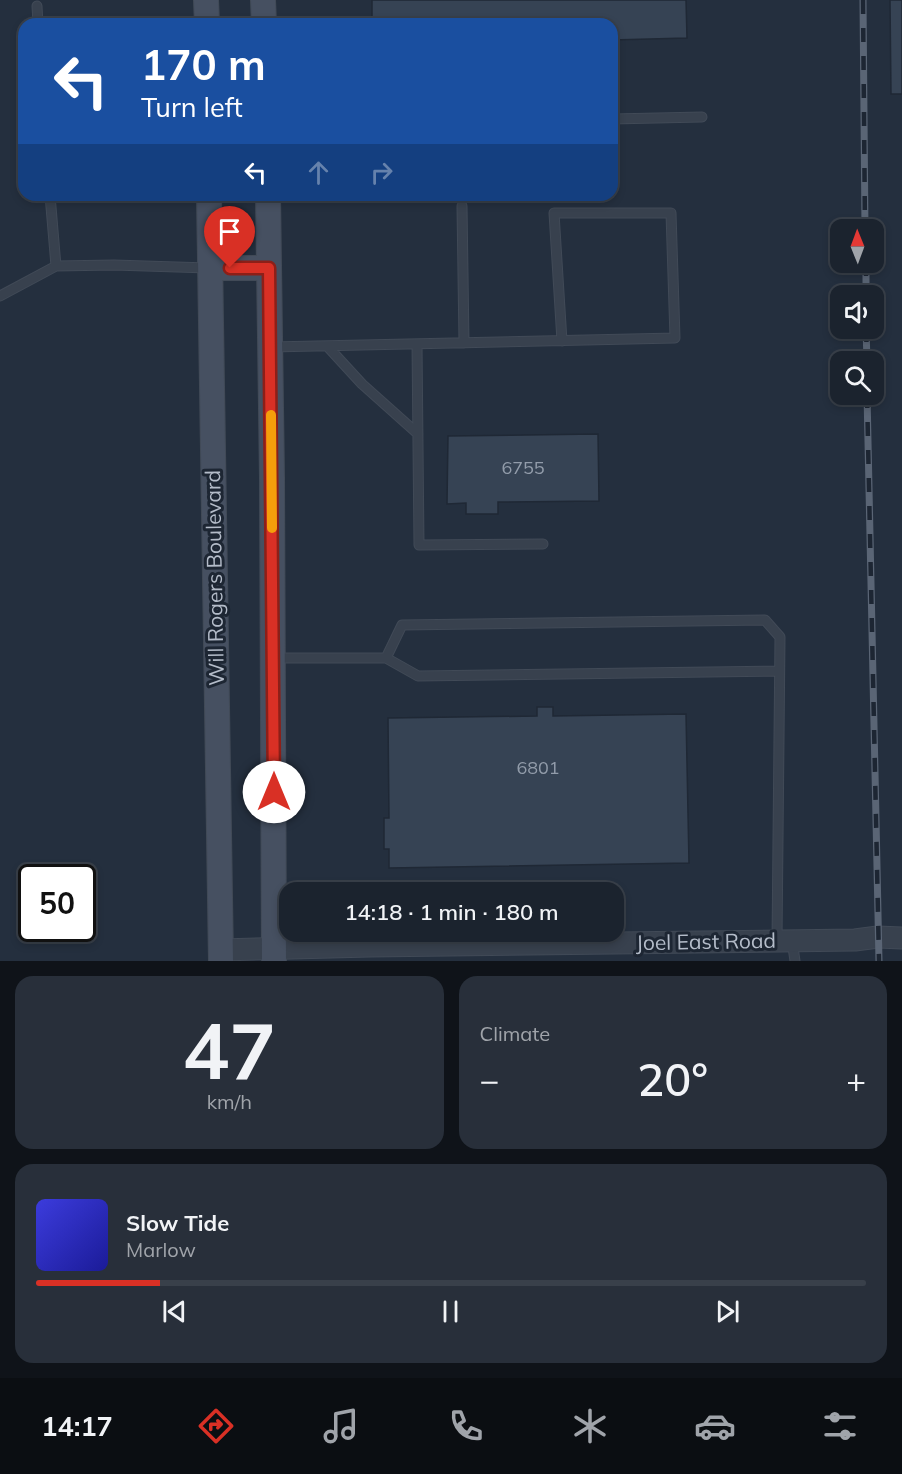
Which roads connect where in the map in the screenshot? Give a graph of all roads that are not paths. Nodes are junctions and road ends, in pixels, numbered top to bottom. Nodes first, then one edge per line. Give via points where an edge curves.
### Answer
1 (206, 0) edge
2 (263, 0) edge
3 (37, 6) dead end
4 (38, 18) edge
5 (207, 18) edge
6 (264, 18) edge
7 (702, 117) dead end
8 (618, 119) edge
9 (51, 201) edge
10 (209, 201) edge
11 (268, 201) edge
12 (462, 206) dead end
13 (56, 266) junction
14 (210, 268) junction
15 (269, 268) junction
16 (0, 296) edge
17 (562, 341) junction
18 (464, 343) junction
19 (417, 344) junction
20 (270, 347) junction
21 (328, 347) junction
22 (418, 434) junction
23 (543, 544) dead end
24 (273, 658) junction
25 (386, 658) junction
26 (779, 670) junction
27 (902, 938) edge
28 (788, 947) edge
29 (274, 955) edge
30 (221, 956) edge

1 - 5 main road
2 - 6 main road
3 - 4 lane
7 - 8 lane
9 - 13 lane
10 - 14 main road, Will Rogers Boulevard
11 - 15 main road
12 - 18 lane
13 - 14 lane
13 - 16 lane
14 - 15 main road
14 - 30 main road, Will Rogers Boulevard
15 - 20 main road
17 - 17 lane via 675,338 671,213 554,213
17 - 18 lane
18 - 19 lane
19 - 21 lane
19 - 22 lane
20 - 21 lane
20 - 24 main road
21 - 22 lane
22 - 23 lane via 419,545
24 - 25 lane
24 - 29 main road
25 - 26 lane via 418,676
25 - 26 lane via 402,626 765,620 780,637
26 - 28 lane
27 - 28 street, Joel East Road
28 - 29 street, Joel East Road via 370,946
29 - 30 street, Joel East Road

